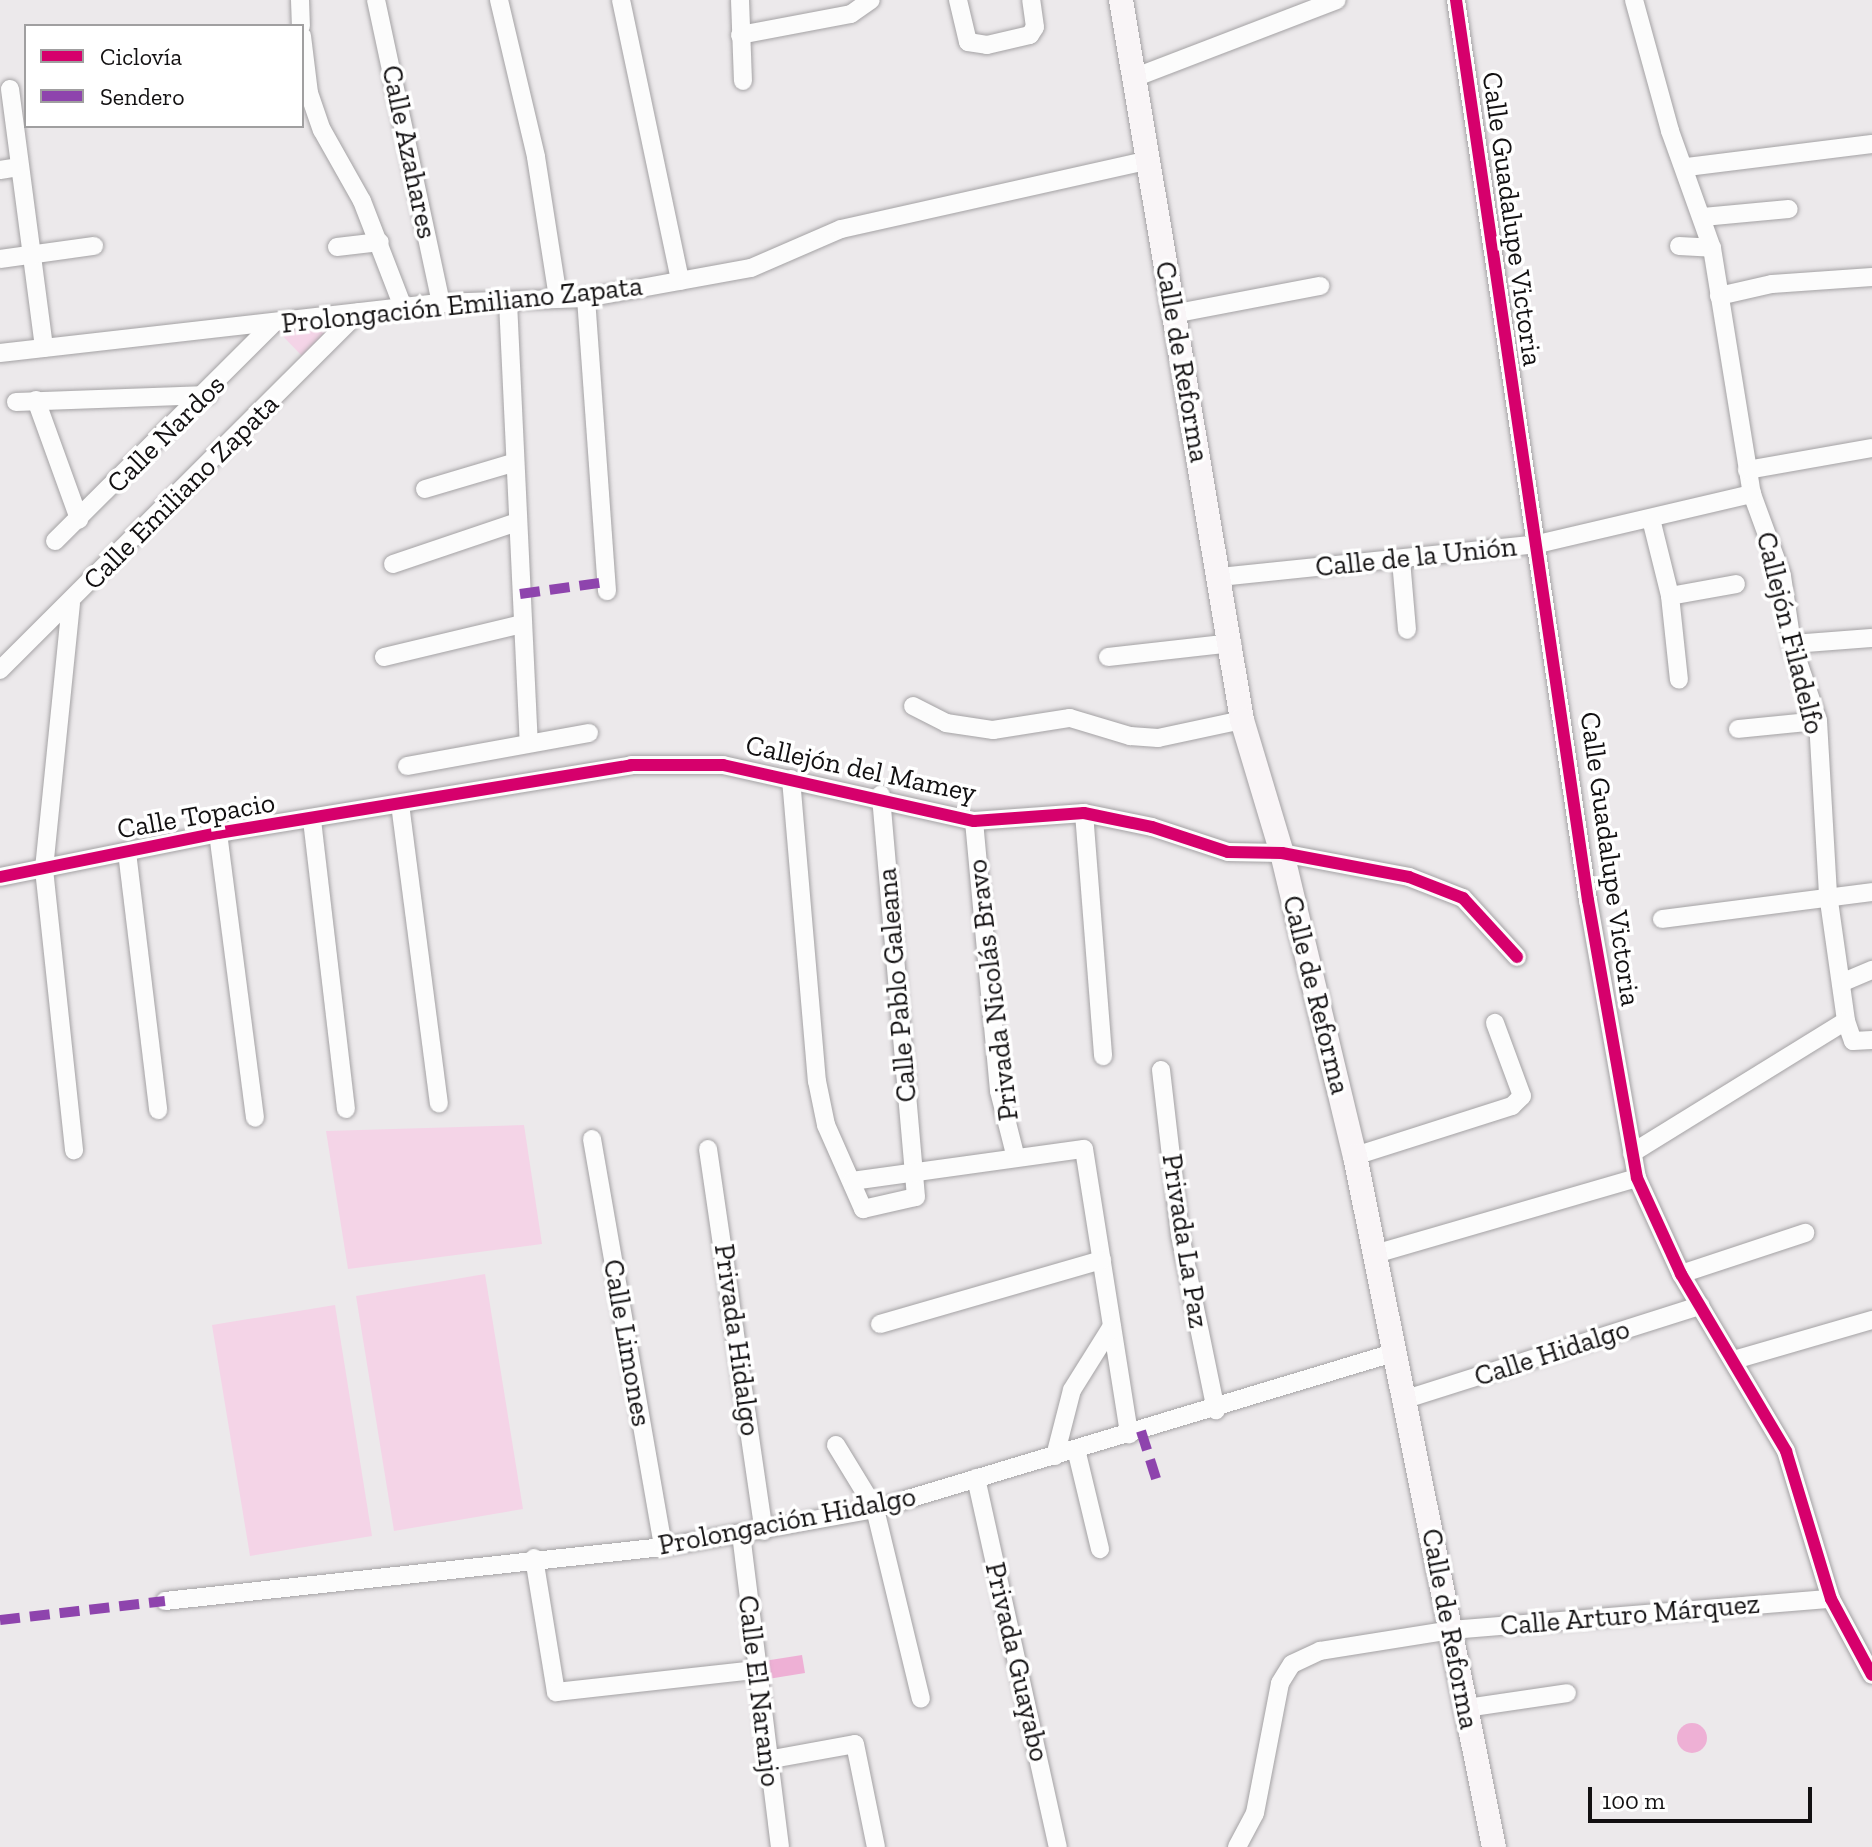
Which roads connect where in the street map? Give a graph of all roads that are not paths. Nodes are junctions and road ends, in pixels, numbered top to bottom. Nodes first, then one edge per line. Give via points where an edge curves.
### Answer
1 (300, 0) edge
2 (376, 0) edge
3 (499, 0) edge
4 (621, 0) edge
5 (740, 0) edge
6 (871, 0) edge
7 (958, 0) edge
8 (1031, 0) edge
9 (1121, 0) edge
10 (1337, 0) edge
11 (1456, 0) edge
12 (1634, 0) edge
13 (301, 24) edge
14 (740, 35) junction
15 (304, 52) edge
16 (1136, 77) junction
17 (743, 81) dead end
18 (10, 89) dead end
19 (1872, 144) edge
20 (1149, 160) junction
21 (20, 167) junction
22 (1687, 167) junction
23 (0, 170) edge
24 (1789, 209) dead end
25 (1703, 217) junction
26 (380, 242) junction
27 (94, 246) dead end
28 (1679, 246) dead end
29 (337, 247) dead end
30 (1712, 248) junction
31 (32, 255) junction
32 (0, 259) edge
33 (1872, 277) edge
34 (680, 281) junction
35 (1320, 286) dead end
36 (1719, 296) junction
37 (558, 298) junction
38 (586, 298) junction
39 (508, 302) junction
40 (441, 303) junction
41 (403, 307) junction
42 (359, 312) junction
43 (1173, 314) junction
44 (273, 324) junction
45 (44, 348) junction
46 (0, 353) edge
47 (208, 395) junction
48 (36, 400) junction
49 (16, 402) dead end
50 (1872, 448) edge
51 (512, 463) junction
52 (1747, 470) junction
53 (425, 489) dead end
54 (1752, 494) junction
55 (79, 519) junction
56 (1651, 519) junction
57 (514, 523) junction
58 (55, 541) dead end
59 (1538, 544) junction
60 (1401, 560) junction
61 (393, 564) dead end
62 (1219, 577) junction
63 (1736, 584) dead end
64 (607, 591) dead end
65 (1670, 596) junction
66 (71, 603) junction
67 (522, 624) junction
68 (1407, 630) dead end
69 (1872, 638) edge
70 (1232, 643) junction
71 (1792, 644) junction
72 (384, 657) dead end
73 (1108, 657) dead end
74 (0, 670) edge
75 (1679, 680) dead end
76 (913, 706) dead end
77 (1242, 720) junction
78 (1818, 721) junction
79 (1738, 729) dead end
80 (589, 733) dead end
81 (529, 741) junction
82 (407, 766) dead end
83 (791, 779) junction
84 (881, 795) junction
85 (400, 804) junction
86 (1084, 813) junction
87 (312, 820) junction
88 (974, 821) junction
89 (218, 833) junction
90 (127, 852) junction
91 (1282, 853) junction
92 (44, 869) junction
93 (0, 877) edge
94 (1872, 892) edge
95 (1828, 894) junction
96 (1662, 919) dead end
97 (1517, 957) dead end
98 (1872, 970) edge
99 (1841, 983) junction
100 (1846, 1021) junction
101 (1495, 1023) dead end
102 (1863, 1040) edge
103 (1103, 1056) dead end
104 (1161, 1070) dead end
105 (439, 1103) dead end
106 (346, 1109) dead end
107 (158, 1110) dead end
108 (255, 1118) dead end
109 (592, 1139) dead end
110 (708, 1149) dead end
111 (74, 1150) dead end
112 (1632, 1153) junction
113 (1355, 1156) junction
114 (1016, 1158) junction
115 (916, 1175) junction
116 (1637, 1178) junction
117 (852, 1181) junction
118 (1805, 1233) dead end
119 (1375, 1254) junction
120 (1102, 1260) junction
121 (1681, 1274) junction
122 (1700, 1306) junction
123 (1872, 1320) edge
124 (880, 1324) dead end
125 (1112, 1326) junction
126 (1393, 1353) junction
127 (1734, 1360) junction
128 (1403, 1400) junction
129 (1216, 1410) junction
130 (1129, 1434) junction
131 (836, 1445) dead end
132 (1076, 1449) junction
133 (1055, 1456) junction
134 (976, 1478) junction
135 (875, 1509) junction
136 (764, 1531) junction
137 (741, 1534) junction
138 (663, 1547) junction
139 (1100, 1549) dead end
140 (534, 1558) junction
141 (1831, 1599) junction
142 (165, 1601) dead end
143 (1451, 1630) junction
144 (754, 1670) junction
145 (1872, 1675) edge
146 (1567, 1693) dead end
147 (921, 1699) dead end
148 (1466, 1708) junction
149 (767, 1760) junction
150 (780, 1847) edge
151 (876, 1847) edge
152 (1058, 1847) edge
153 (1237, 1847) edge
154 (1494, 1847) edge

1 - 13 street
2 - 40 street, Calle Azahares
3 - 37 street via 536,157
4 - 34 street
5 - 14 street
6 - 14 street via 851,14
7 - 8 street via 968,42 987,45 1030,35 1035,27
9 - 16 main road, Calle de Reforma
10 - 16 street
11 - 59 street, Calle Guadalupe Victoria via 1487,242
12 - 22 street, Callejón Filadelfo via 1670,131
14 - 17 street
15 - 26 street via 309,93 322,130
16 - 20 main road, Calle de Reforma
18 - 21 street
19 - 22 street
20 - 34 street, Prolongación Emiliano Zapata via 841,229 751,268
20 - 43 main road, Calle de Reforma
21 - 23 street
21 - 31 street
22 - 25 street, Callejón Filadelfo
24 - 25 street
25 - 30 street, Callejón Filadelfo
26 - 29 street
26 - 41 street
27 - 31 street
28 - 30 street
30 - 36 street, Callejón Filadelfo
31 - 32 street
31 - 45 street
33 - 36 street via 1772,284
34 - 38 street, Prolongación Emiliano Zapata
35 - 43 street
36 - 52 street, Callejón Filadelfo
37 - 38 street, Prolongación Emiliano Zapata
37 - 39 street, Prolongación Emiliano Zapata
38 - 64 street
39 - 40 street, Prolongación Emiliano Zapata
39 - 51 street
40 - 41 street, Prolongación Emiliano Zapata
41 - 42 street, Prolongación Emiliano Zapata
42 - 44 street, Prolongación Emiliano Zapata
42 - 66 street, Calle Emiliano Zapata
43 - 62 main road, Calle de Reforma
44 - 45 street, Prolongación Emiliano Zapata
44 - 47 street, Calle Nardos
45 - 46 street, Prolongación Emiliano Zapata
47 - 48 street
47 - 55 street, Calle Nardos
48 - 49 street
48 - 55 street
50 - 52 street
51 - 53 street
51 - 57 street
52 - 54 street, Callejón Filadelfo
54 - 56 street, Calle de la Unión
54 - 71 street, Callejón Filadelfo via 1782,576
55 - 58 street, Calle Nardos
56 - 59 street, Calle de la Unión
56 - 65 street
57 - 61 street
57 - 67 street
59 - 60 street, Calle de la Unión
59 - 112 street, Calle Guadalupe Victoria via 1588,900
60 - 62 street, Calle de la Unión
60 - 68 street
62 - 70 main road, Calle de Reforma
63 - 65 street
65 - 75 street
66 - 74 street, Calle Emiliano Zapata
66 - 92 street
67 - 72 street
67 - 81 street
69 - 71 street
70 - 73 street
70 - 77 main road, Calle de Reforma
71 - 78 street, Callejón Filadelfo
76 - 77 street via 946,723 993,730 1070,718 1130,736 1158,738
77 - 91 main road, Calle de Reforma
78 - 79 street
78 - 95 street, Callejón Filadelfo
80 - 81 street
81 - 82 street
83 - 84 street, Callejón del Mamey
83 - 85 street, Callejón del Mamey via 723,765 631,765
83 - 117 street via 817,1081 826,1125
84 - 88 street, Callejón del Mamey
84 - 115 street, Calle Pablo Galeana via 893,988
85 - 87 street, Calle Topacio
85 - 105 street
86 - 88 street, Callejón del Mamey
86 - 91 street, Callejón del Mamey via 1152,827 1228,852
86 - 103 street
87 - 89 street, Calle Topacio
87 - 106 street
88 - 114 street, Privada Nicolás Bravo via 999,1091
89 - 90 street, Calle Topacio
89 - 108 street
90 - 92 street, Calle Topacio
90 - 107 street
91 - 97 street, Callejón del Mamey via 1409,877 1463,898
91 - 113 main road, Calle de Reforma
92 - 93 street, Calle Topacio
92 - 111 street
94 - 95 street
95 - 96 street
95 - 99 street, Callejón Filadelfo
98 - 99 street
99 - 100 street, Callejón Filadelfo
100 - 102 street, Callejón Filadelfo
100 - 112 street
101 - 113 street via 1522,1096 1512,1106
104 - 129 street, Privada La Paz via 1180,1235
109 - 138 street, Calle Limones
110 - 136 street, Privada Hidalgo
112 - 116 street, Calle Guadalupe Victoria
113 - 119 main road, Calle de Reforma
114 - 115 street
114 - 120 street via 1084,1149
115 - 117 street
115 - 117 street, Calle Pablo Galeana via 916,1197 863,1209
116 - 119 street
116 - 121 street, Calle Guadalupe Victoria
118 - 121 street
119 - 126 main road, Calle de Reforma
120 - 124 street
120 - 125 street
121 - 122 street, Calle Guadalupe Victoria
122 - 127 street, Calle Guadalupe Victoria
122 - 128 street, Calle Hidalgo
123 - 127 street
125 - 130 street
125 - 133 street via 1072,1390
126 - 128 main road, Calle de Reforma
126 - 129 street, Prolongación Hidalgo
127 - 141 street, Calle Guadalupe Victoria via 1786,1451
128 - 143 main road, Calle de Reforma
129 - 130 street, Prolongación Hidalgo
130 - 132 street, Prolongación Hidalgo
131 - 135 street
132 - 133 street, Prolongación Hidalgo
132 - 139 street
133 - 134 street, Prolongación Hidalgo
134 - 135 street, Prolongación Hidalgo
134 - 152 street, Privada Guayabo
135 - 136 street, Prolongación Hidalgo
135 - 147 street
136 - 137 street, Prolongación Hidalgo
137 - 138 street, Prolongación Hidalgo
137 - 144 street, Calle El Naranjo
138 - 140 street, Prolongación Hidalgo
140 - 142 street, Prolongación Hidalgo
140 - 144 street via 556,1692
141 - 143 street, Calle Arturo Márquez
141 - 145 street, Calle Guadalupe Victoria
143 - 148 main road, Calle de Reforma
143 - 153 street, Calle Arturo Márquez via 1320,1651 1292,1664 1280,1683 1255,1813
144 - 149 street, Calle El Naranjo
146 - 148 street
148 - 154 main road, Calle de Reforma
149 - 150 street, Calle El Naranjo
149 - 151 street via 855,1744

